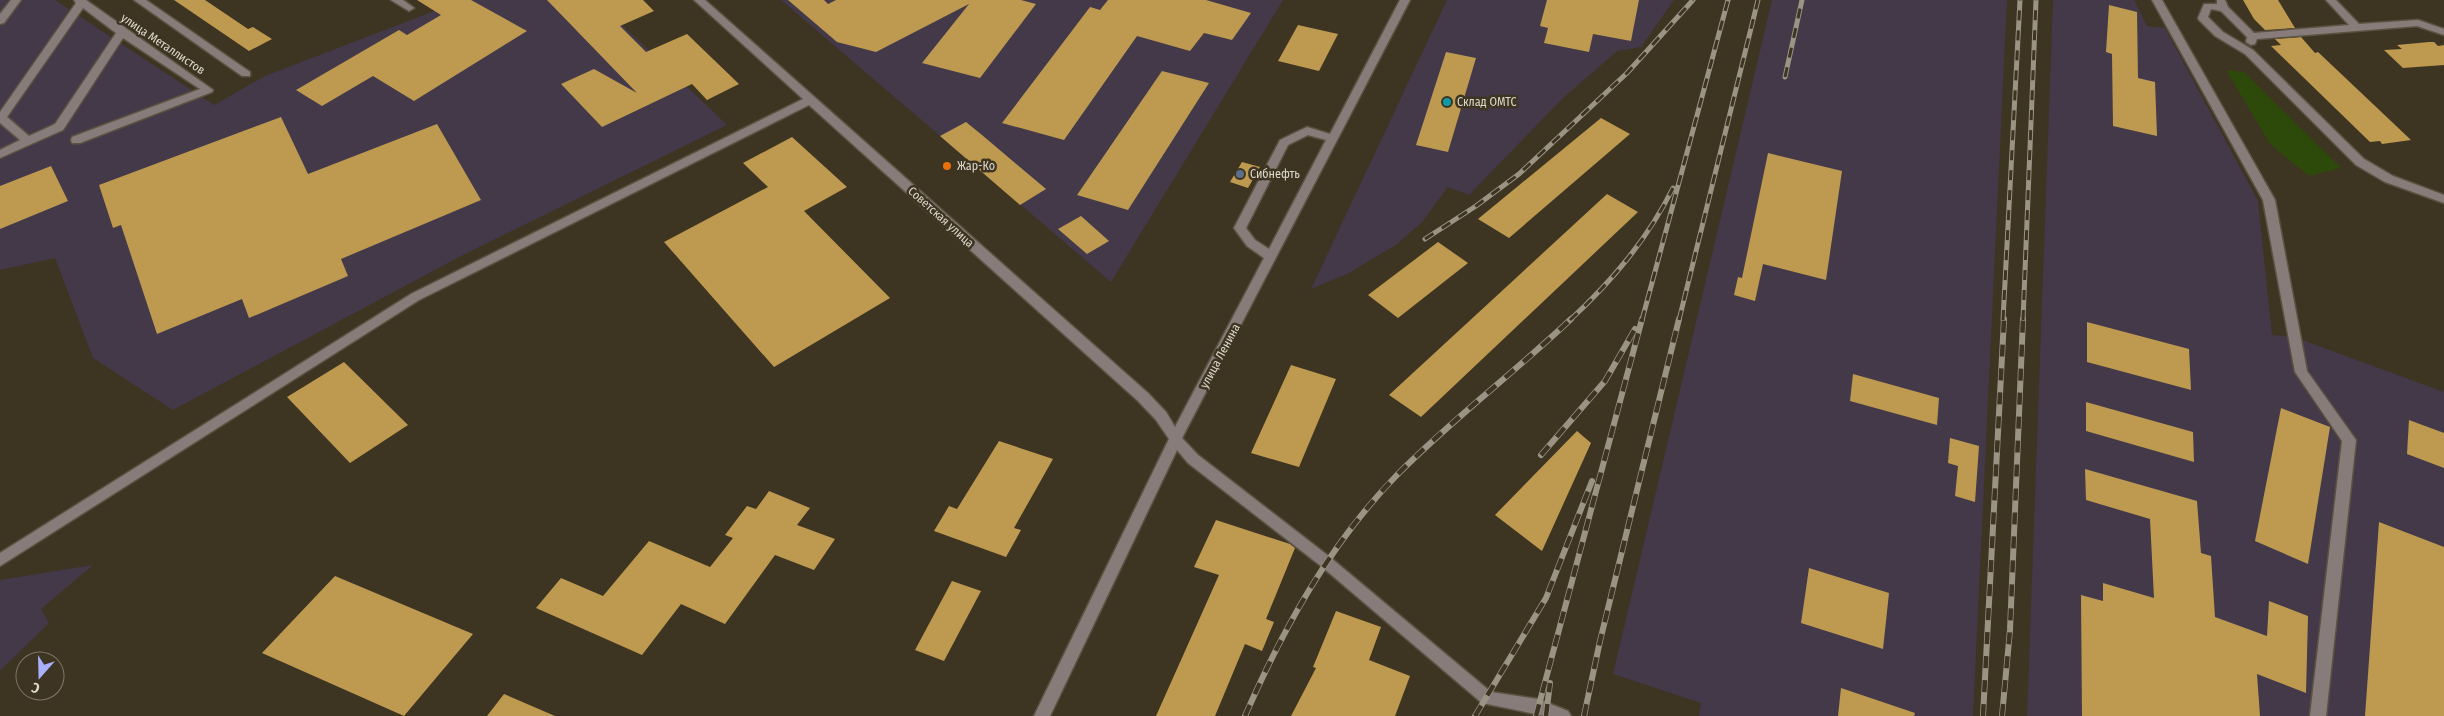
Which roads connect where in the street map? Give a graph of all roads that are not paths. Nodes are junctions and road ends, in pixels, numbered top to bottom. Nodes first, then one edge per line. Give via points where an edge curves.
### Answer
1 (16, 0) edge
2 (139, 0) edge
3 (396, 0) edge
4 (699, 0) edge
5 (1405, 0) edge
6 (2157, 0) edge
7 (2196, 0) edge
8 (2331, 0) edge
9 (81, 1) edge
10 (2222, 4) edge
11 (2207, 6) junction
12 (409, 8) dead end
13 (0, 21) edge
14 (2356, 28) junction
15 (122, 32) junction
16 (2444, 32) edge
17 (2252, 36) junction
18 (2249, 52) junction
19 (246, 74) dead end
20 (810, 100) junction
21 (1, 118) edge
22 (1332, 138) junction
23 (76, 140) dead end
24 (28, 141) junction
25 (0, 154) edge
26 (2444, 199) edge
27 (1272, 257) junction
28 (1176, 440) junction
29 (0, 560) edge
30 (1042, 716) edge
31 (1563, 716) edge
32 (2318, 716) edge

1 - 13 street
2 - 19 street
3 - 12 street
4 - 20 street, Советская улица
5 - 22 street, улица Ленина
6 - 32 street via 2269,200 2300,372 2349,440
7 - 11 street
8 - 14 street
9 - 15 street, улица Металлистов
9 - 21 street
10 - 11 street
10 - 17 street
11 - 18 street via 2203,18 2220,34
14 - 16 street via 2418,23
14 - 17 street
15 - 23 street, улица Металлистов via 208,90
15 - 24 street via 59,127
17 - 18 street
18 - 26 street via 2360,162 2389,179
20 - 28 street, Советская улица via 1144,397
20 - 29 street via 415,297
21 - 24 street
22 - 27 street, улица Ленина
22 - 27 street via 1307,131 1284,142 1240,228 1251,244
24 - 25 street
27 - 28 street, улица Ленина
28 - 30 street, улица Ленина
28 - 31 street, Советская улица via 1211,475 1326,562 1487,698 1538,706

